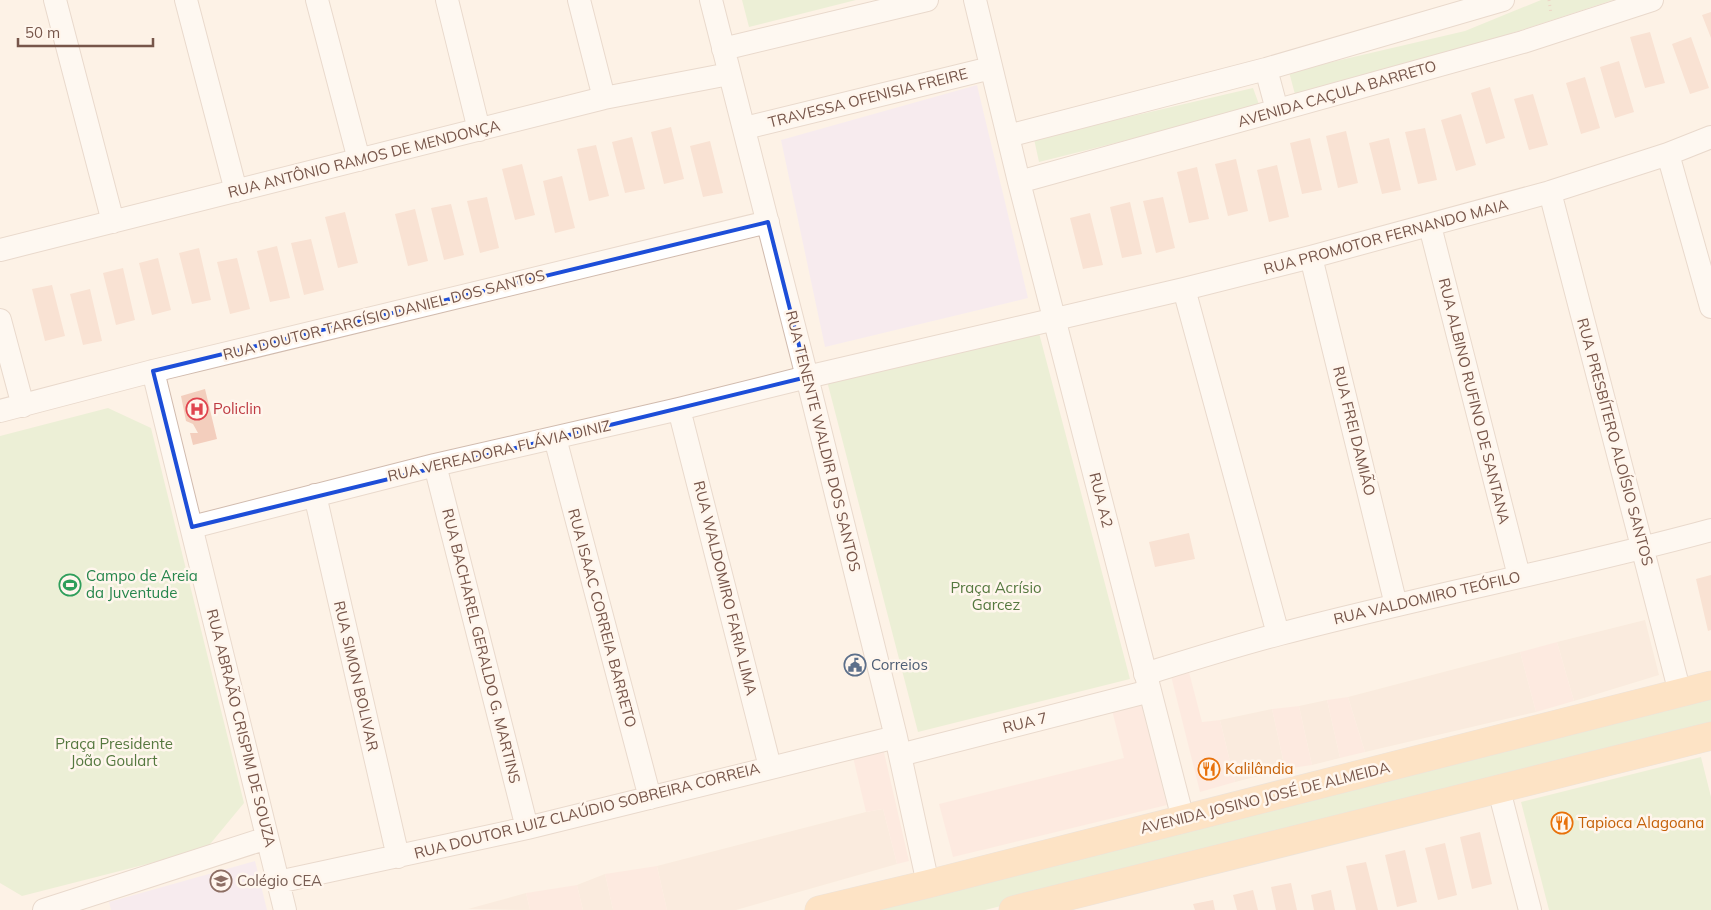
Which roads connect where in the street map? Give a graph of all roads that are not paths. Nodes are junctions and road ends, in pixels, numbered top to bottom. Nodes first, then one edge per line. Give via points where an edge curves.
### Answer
1 (55, 0) edge
2 (186, 0) edge
3 (317, 0) edge
4 (446, 0) edge
5 (579, 0) edge
6 (711, 0) edge
7 (927, 0) edge
8 (975, 0) edge
9 (1503, 0) edge
10 (1652, 0) edge
11 (723, 49) junction
12 (991, 68) junction
13 (1266, 69) junction
14 (729, 74) junction
15 (604, 98) junction
16 (1277, 110) junction
17 (745, 128) junction
18 (479, 130) junction
19 (1008, 136) junction
20 (1711, 137) edge
21 (1668, 154) junction
22 (358, 160) junction
23 (1019, 182) junction
24 (236, 191) junction
25 (1550, 192) junction
26 (113, 222) junction
27 (768, 222) junction
28 (1430, 226) junction
29 (0, 250) edge
30 (1311, 257) junction
31 (1184, 289) junction
32 (1711, 306) edge
33 (1055, 318) junction
34 (0, 320) edge
35 (153, 371) junction
36 (807, 377) junction
37 (22, 406) junction
38 (679, 409) junction
39 (0, 411) edge
40 (555, 438) junction
41 (435, 465) junction
42 (315, 495) junction
43 (192, 528) junction
44 (1711, 530) edge
45 (1643, 549) junction
46 (1519, 576) junction
47 (1396, 605) junction
48 (1278, 634) junction
49 (1147, 682) junction
50 (1711, 685) edge
51 (1680, 693) junction
52 (1711, 736) edge
53 (898, 746) junction
54 (770, 767) junction
55 (1499, 790) junction
56 (650, 798) junction
57 (1183, 819) junction
58 (528, 828) junction
59 (267, 838) junction
60 (398, 857) junction
61 (278, 882) junction
62 (928, 884) junction
63 (44, 910) edge
64 (285, 910) edge
65 (819, 910) edge
66 (1013, 910) edge
67 (1530, 910) edge

1 - 26 street
2 - 24 street
3 - 22 street
4 - 18 street
5 - 15 street
6 - 11 street, RUA TENENTE WALDIR DOS SANTOS
7 - 11 street
8 - 12 street, RUA A2
9 - 13 street
10 - 16 street, AVENIDA CAÇULA BARRETO via 1523,42
11 - 14 street, RUA TENENTE WALDIR DOS SANTOS
12 - 17 street, TRAVESSA OFENISIA FREIRE
12 - 19 street, RUA A2
13 - 16 street
13 - 19 street
14 - 15 street, RUA ANTÔNIO RAMOS DE MENDONÇA
14 - 17 street, RUA TENENTE WALDIR DOS SANTOS
15 - 18 street, RUA ANTÔNIO RAMOS DE MENDONÇA
16 - 23 street, AVENIDA CAÇULA BARRETO
17 - 27 street, RUA TENENTE WALDIR DOS SANTOS
18 - 22 street, RUA ANTÔNIO RAMOS DE MENDONÇA
19 - 23 street, RUA A2
20 - 21 street, RUA PROMOTOR FERNANDO MAIA
21 - 25 street, RUA PROMOTOR FERNANDO MAIA
21 - 32 street
22 - 24 street, RUA ANTÔNIO RAMOS DE MENDONÇA
23 - 33 street, RUA A2
24 - 26 street, RUA ANTÔNIO RAMOS DE MENDONÇA
25 - 28 street, RUA PROMOTOR FERNANDO MAIA
25 - 45 street, RUA PRESBÍTERO ALOÍSIO SANTOS
26 - 29 street, RUA ANTÔNIO RAMOS DE MENDONÇA
27 - 35 street, RUA DOUTOR TARCÍSIO DANIEL DOS SANTOS
27 - 36 street, RUA TENENTE WALDIR DOS SANTOS
28 - 30 street, RUA PROMOTOR FERNANDO MAIA
28 - 46 street, RUA ALBINO RUFINO DE SANTANA
30 - 31 street, RUA PROMOTOR FERNANDO MAIA
30 - 47 street, RUA FREI DAMIÃO
31 - 33 street, RUA PROMOTOR FERNANDO MAIA
31 - 48 street
33 - 36 street, RUA PROMOTOR FERNANDO MAIA
33 - 49 street, RUA A2
34 - 37 street
35 - 37 street, RUA DOUTOR TARCÍSIO DANIEL DOS SANTOS
35 - 43 street, RUA ABRAÃO CRISPIM DE SOUZA
36 - 38 street, RUA VEREADORA FLÁVIA DINIZ
36 - 53 street, RUA TENENTE WALDIR DOS SANTOS
37 - 39 street, RUA DOUTOR TARCÍSIO DANIEL DOS SANTOS
38 - 40 street, RUA VEREADORA FLÁVIA DINIZ
38 - 54 street, RUA WALDOMIRO FARIA LIMA
40 - 41 street, RUA VEREADORA FLÁVIA DINIZ
40 - 56 street, RUA ISAAC CORREIA BARRETO
41 - 42 street, RUA VEREADORA FLÁVIA DINIZ
41 - 58 street, RUA BACHAREL GERALDO G. MARTINS
42 - 43 street, RUA VEREADORA FLÁVIA DINIZ
42 - 60 street, RUA SIMON BOLIVAR
43 - 59 street, RUA ABRAÃO CRISPIM DE SOUZA
44 - 45 street, RUA VALDOMIRO TEÓFILO
45 - 46 street, RUA VALDOMIRO TEÓFILO
45 - 51 street, RUA PRESBÍTERO ALOÍSIO SANTOS
46 - 47 street, RUA VALDOMIRO TEÓFILO
47 - 48 street, RUA VALDOMIRO TEÓFILO
48 - 49 street, RUA VALDOMIRO TEÓFILO
49 - 53 street, RUA 7
49 - 57 street, RUA A2
50 - 51 main road, AVENIDA JOSINO JOSÉ DE ALMEIDA
51 - 57 main road, AVENIDA JOSINO JOSÉ DE ALMEIDA
52 - 55 main road
53 - 54 street, RUA DOUTOR LUIZ CLAÚDIO SOBREIRA CORREIA
53 - 62 street, RUA TENENTE WALDIR DOS SANTOS
54 - 56 street, RUA DOUTOR LUIZ CLAÚDIO SOBREIRA CORREIA
55 - 66 main road
55 - 67 street
56 - 58 street, RUA DOUTOR LUIZ CLAÚDIO SOBREIRA CORREIA
57 - 62 main road, AVENIDA JOSINO JOSÉ DE ALMEIDA
58 - 60 street, RUA DOUTOR LUIZ CLAÚDIO SOBREIRA CORREIA
59 - 61 street, RUA ABRAÃO CRISPIM DE SOUZA
59 - 63 street
60 - 61 street, RUA DOUTOR LUIZ CLAÚDIO SOBREIRA CORREIA
61 - 64 street, RUA ABRAÃO CRISPIM DE SOUZA
62 - 65 main road, AVENIDA JOSINO JOSÉ DE ALMEIDA

